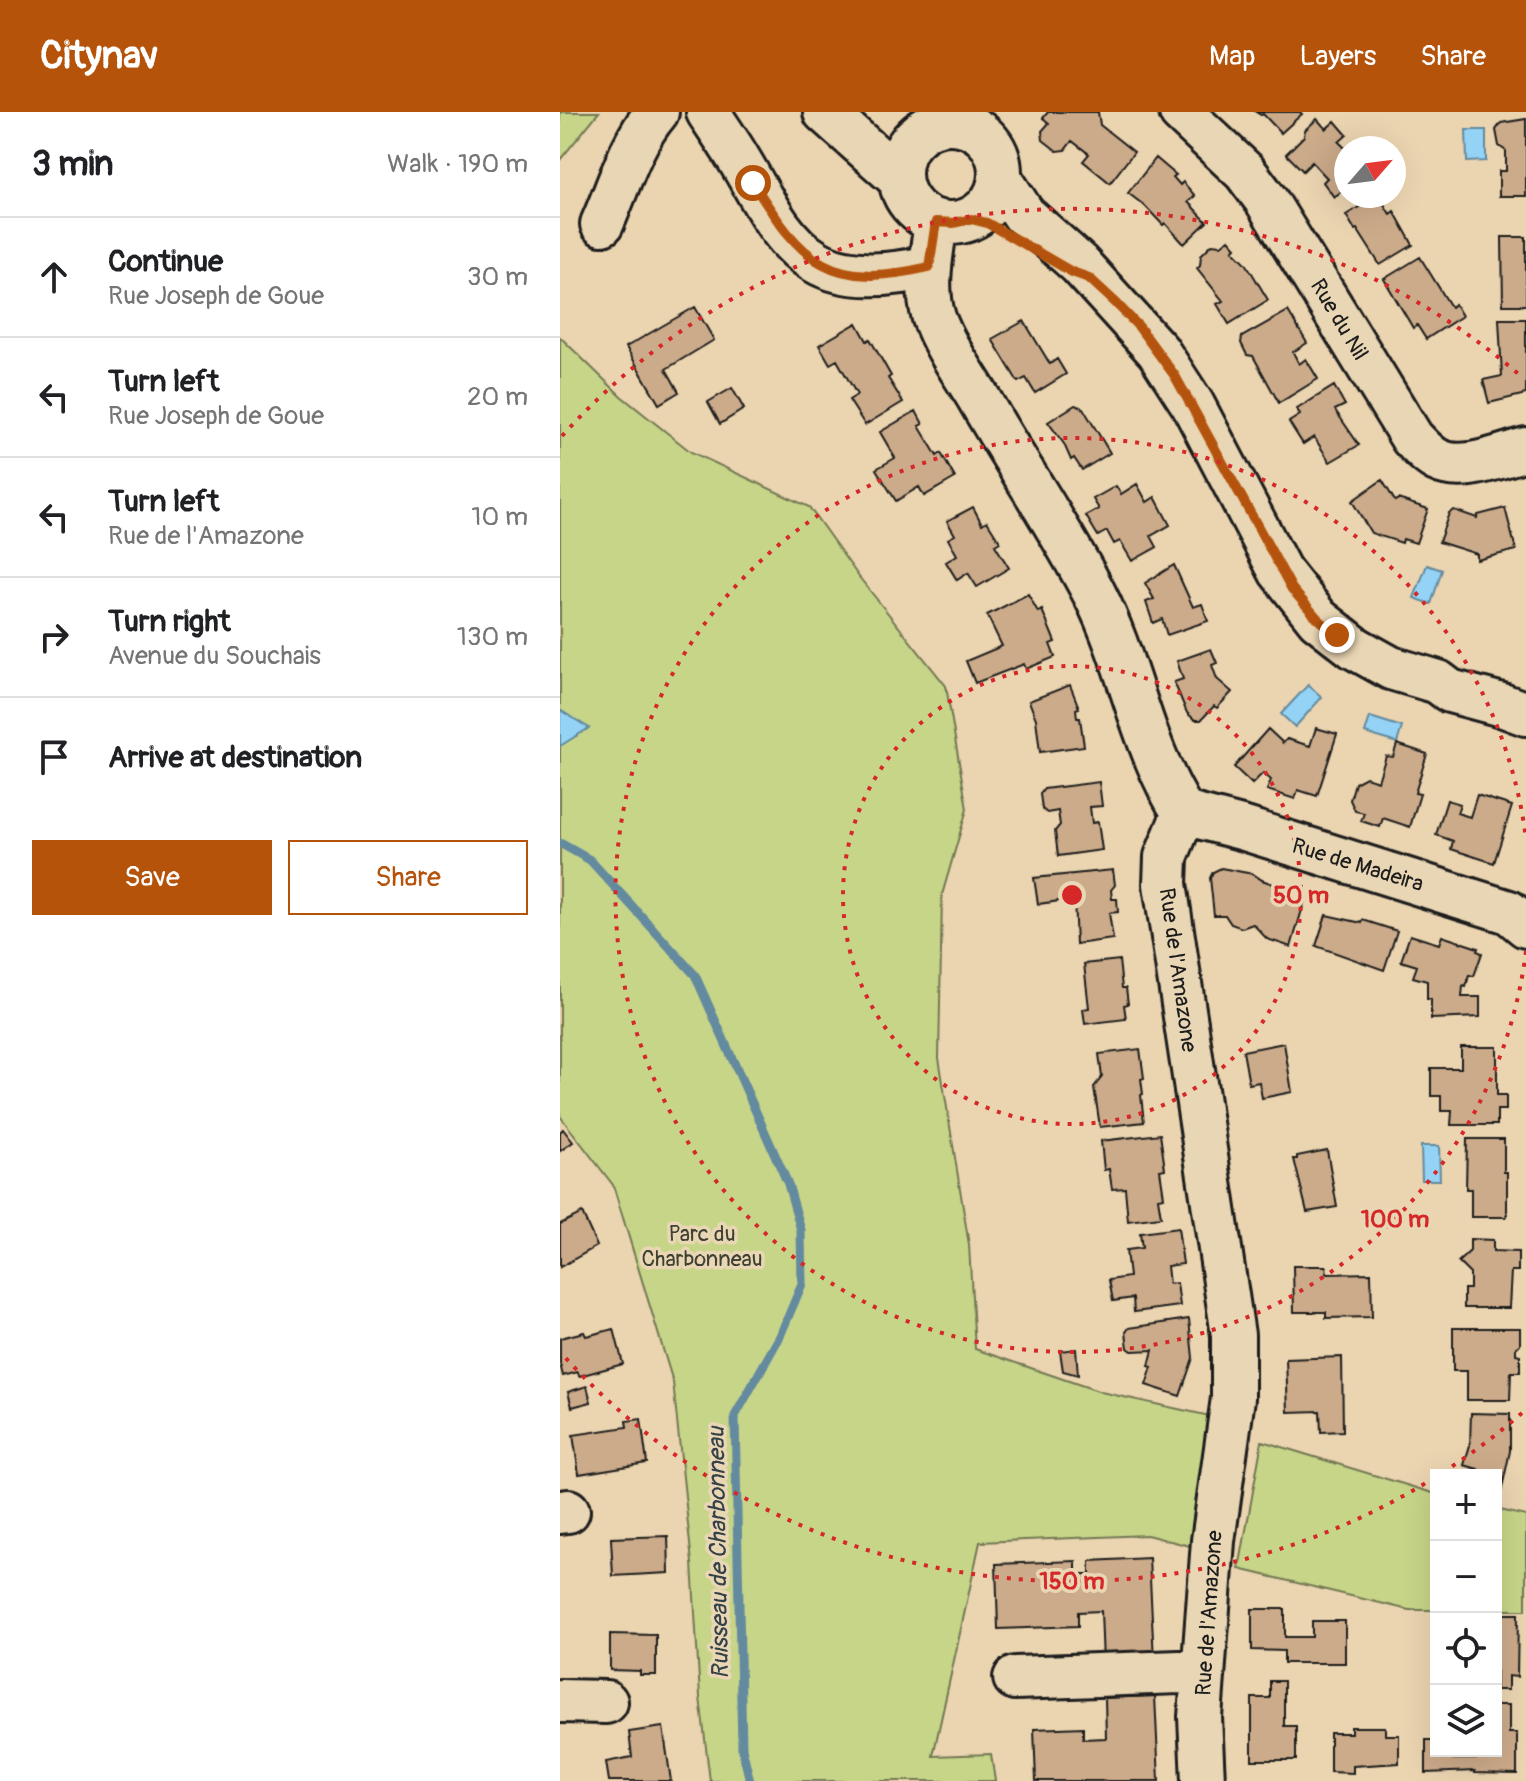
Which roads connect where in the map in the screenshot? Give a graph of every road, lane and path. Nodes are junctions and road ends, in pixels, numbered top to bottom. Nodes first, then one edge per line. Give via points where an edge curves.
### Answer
1 (657, 112) edge
2 (708, 112) edge
3 (825, 112) edge
4 (862, 112) edge
5 (1181, 112) edge
6 (920, 118) edge
7 (990, 123) edge
8 (901, 166) junction
9 (1000, 178) junction
10 (953, 220) junction
11 (602, 224) dead end
12 (929, 267) junction
13 (1089, 278) junction
14 (1526, 449) edge
15 (1438, 682) junction
16 (1526, 687) edge
17 (1526, 714) edge
18 (1184, 813) junction
19 (1526, 926) edge
20 (1203, 1676) junction
21 (1015, 1678) dead end
22 (560, 1701) edge
23 (606, 1702) dead end
24 (1203, 1781) edge

1 - 11 street
2 - 12 street via 780,227 815,261 859,274
3 - 8 street
4 - 8 street
5 - 14 street, Rue du Nil via 1227,153 1266,200 1423,450 1436,459 1463,464
6 - 7 street
6 - 8 street
7 - 9 street
8 - 10 street via 902,190 915,210
9 - 10 street via 994,198 980,214
9 - 13 street via 1024,215
10 - 12 street
10 - 13 street via 1004,231
12 - 18 street via 930,302 944,340 1112,629 1150,746
13 - 15 street via 1139,327 1175,376 1280,571 1304,604 1373,660
15 - 16 street via 1456,678
15 - 17 street via 1450,691
18 - 19 street, Rue de Madeira via 1509,912
18 - 20 street, Rue de l'Amazone via 1166,857 1165,884 1233,1335 1233,1398 1216,1513
20 - 21 street via 1180,1672
20 - 24 street, Rue de l'Amazone
22 - 23 street

